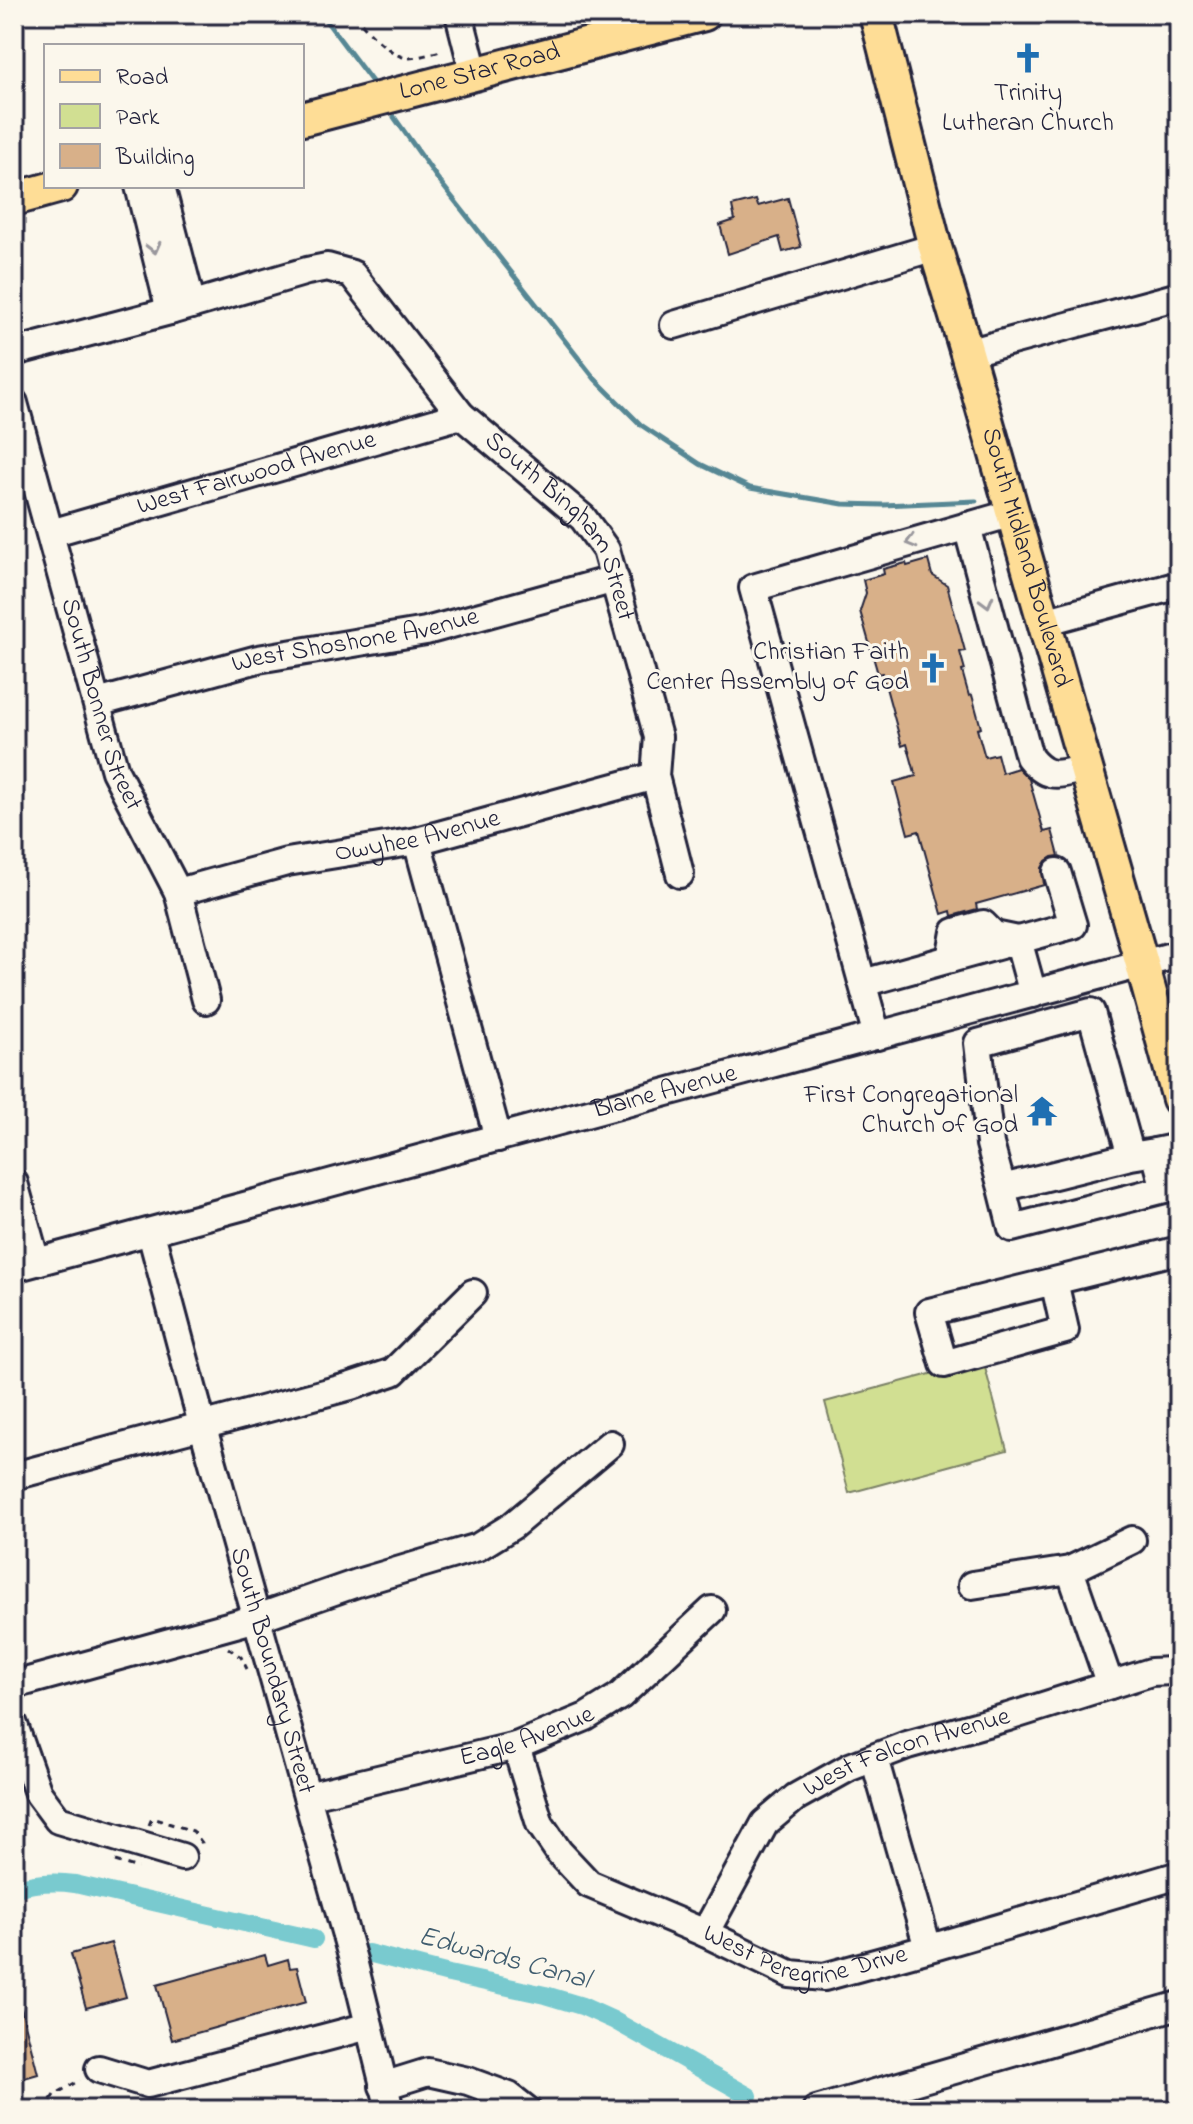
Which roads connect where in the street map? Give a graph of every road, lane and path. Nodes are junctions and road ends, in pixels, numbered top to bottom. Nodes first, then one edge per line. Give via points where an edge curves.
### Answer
1 (354, 14) edge
2 (459, 14) edge
3 (704, 14) edge
4 (876, 14) edge
5 (451, 49) dead end
6 (474, 73) junction
7 (304, 118) edge
8 (54, 188) edge
9 (140, 188) edge
10 (161, 188) edge
11 (14, 199) edge
12 (935, 247) junction
13 (1179, 296) edge
14 (181, 308) junction
15 (674, 325) dead end
16 (14, 352) edge
17 (967, 353) junction
18 (14, 403) edge
19 (461, 415) junction
20 (1013, 513) junction
21 (967, 526) junction
22 (51, 533) junction
23 (615, 579) junction
24 (1179, 585) edge
25 (1044, 622) junction
26 (97, 703) junction
27 (1086, 768) junction
28 (655, 776) junction
29 (417, 841) junction
30 (1057, 872) dead end
31 (680, 874) dead end
32 (178, 892) junction
33 (1018, 940) junction
34 (1179, 954) edge
35 (1142, 964) junction
36 (863, 983) junction
37 (1033, 994) junction
38 (206, 1000) dead end
39 (877, 1036) junction
40 (1179, 1099) edge
41 (498, 1138) junction
42 (1155, 1151) edge
43 (14, 1183) edge
44 (1002, 1188) junction
45 (151, 1233) junction
46 (1179, 1250) edge
47 (25, 1265) edge
48 (1054, 1281) junction
49 (473, 1293) dead end
50 (202, 1424) junction
51 (610, 1444) dead end
52 (14, 1476) edge
53 (1132, 1540) dead end
54 (1070, 1570) junction
55 (972, 1585) dead end
56 (712, 1610) dead end
57 (257, 1618) junction
58 (224, 1646) dead end
59 (250, 1674) dead end
60 (1179, 1675) edge
61 (14, 1685) edge
62 (1110, 1685) junction
63 (14, 1725) edge
64 (516, 1746) junction
65 (874, 1758) junction
66 (307, 1796) junction
67 (14, 1801) edge
68 (23, 1811) dead end
69 (147, 1828) dead end
70 (192, 1854) joint
71 (112, 1860) dead end
72 (139, 1868) dead end
73 (1179, 1875) edge
74 (705, 1933) junction
75 (928, 1948) junction
76 (1179, 2005) edge
77 (369, 2026) junction
78 (99, 2069) joint
79 (387, 2098) edge
80 (44, 2110) edge
81 (527, 2110) edge
82 (816, 2110) edge

1 - 5 path via 402,57
2 - 6 street
3 - 6 main road, Lone Star Road
4 - 12 main road, South Midland Boulevard
6 - 7 main road, Lone Star Road
8 - 11 main road
9 -> 14 street
10 - 14 street
12 - 15 street
12 - 17 main road, South Midland Boulevard
13 - 17 street
14 - 16 street
14 - 19 street, South Bingham Street via 327,267 352,274
17 - 20 main road, South Midland Boulevard
18 - 22 street, South Bonner Street
19 - 22 street, West Fairwood Avenue
19 - 23 street, South Bingham Street via 583,518 606,550
20 - 21 street
20 - 25 main road, South Midland Boulevard
21 -> 27 street via 1029,757 1039,770 1052,775
21 -> 36 street via 753,588
22 - 26 street, South Bonner Street
23 - 26 street, West Shoshone Avenue via 426,631 258,659
23 - 28 street, South Bingham Street via 658,737
24 - 25 street
25 - 27 main road, South Midland Boulevard
26 - 32 street, South Bonner Street via 115,771
27 - 35 main road, South Midland Boulevard
28 - 29 street, Owyhee Avenue
28 - 31 street, South Bingham Street
29 - 32 street, Owyhee Avenue via 287,862
29 - 41 street
30 - 33 street via 1073,925
32 - 38 street, South Bonner Street
33 - 36 street
33 - 37 street
34 - 35 street, Blaine Avenue
35 - 37 street, Blaine Avenue
35 - 40 main road, South Midland Boulevard
36 - 39 street
37 - 39 street, Blaine Avenue
39 - 41 street, Blaine Avenue
41 - 45 street, Blaine Avenue
42 - 44 street
42 - 44 street via 1165,1189 1012,1228
42 - 44 street via 1091,1012 978,1043 990,1144
43 - 47 street
45 - 47 street, Blaine Avenue
45 - 50 street, South Boundary Street
46 - 48 street
48 - 48 street via 929,1312 944,1364 1065,1330
49 - 50 street via 393,1372
50 - 52 street
50 - 57 street, South Boundary Street
51 - 57 street via 512,1526 478,1547
53 - 54 street
54 - 55 street
54 - 62 street
56 - 64 street, Eagle Avenue via 620,1696 586,1717
57 - 61 street
57 - 66 street, South Boundary Street
58 - 59 path via 241,1657
60 - 62 street, West Falcon Avenue via 1151,1672
62 - 65 street, West Falcon Avenue
63 - 70 street via 38,1793 58,1820
64 - 66 street, Eagle Avenue
64 - 74 street, West Peregrine Drive via 540,1824 589,1884
65 - 74 street, West Falcon Avenue via 796,1797 765,1823
65 - 75 street
66 - 77 street, South Boundary Street
67 - 68 path
69 - 70 path via 152,1818 193,1831 202,1843
71 - 72 path
73 - 75 street, West Peregrine Drive
74 - 75 street, West Peregrine Drive via 790,1974 824,1977
76 - 82 street
77 - 78 street via 148,2084
77 - 79 street, South Boundary Street
78 - 80 path via 54,2095
79 - 81 street via 428,2072 509,2096

